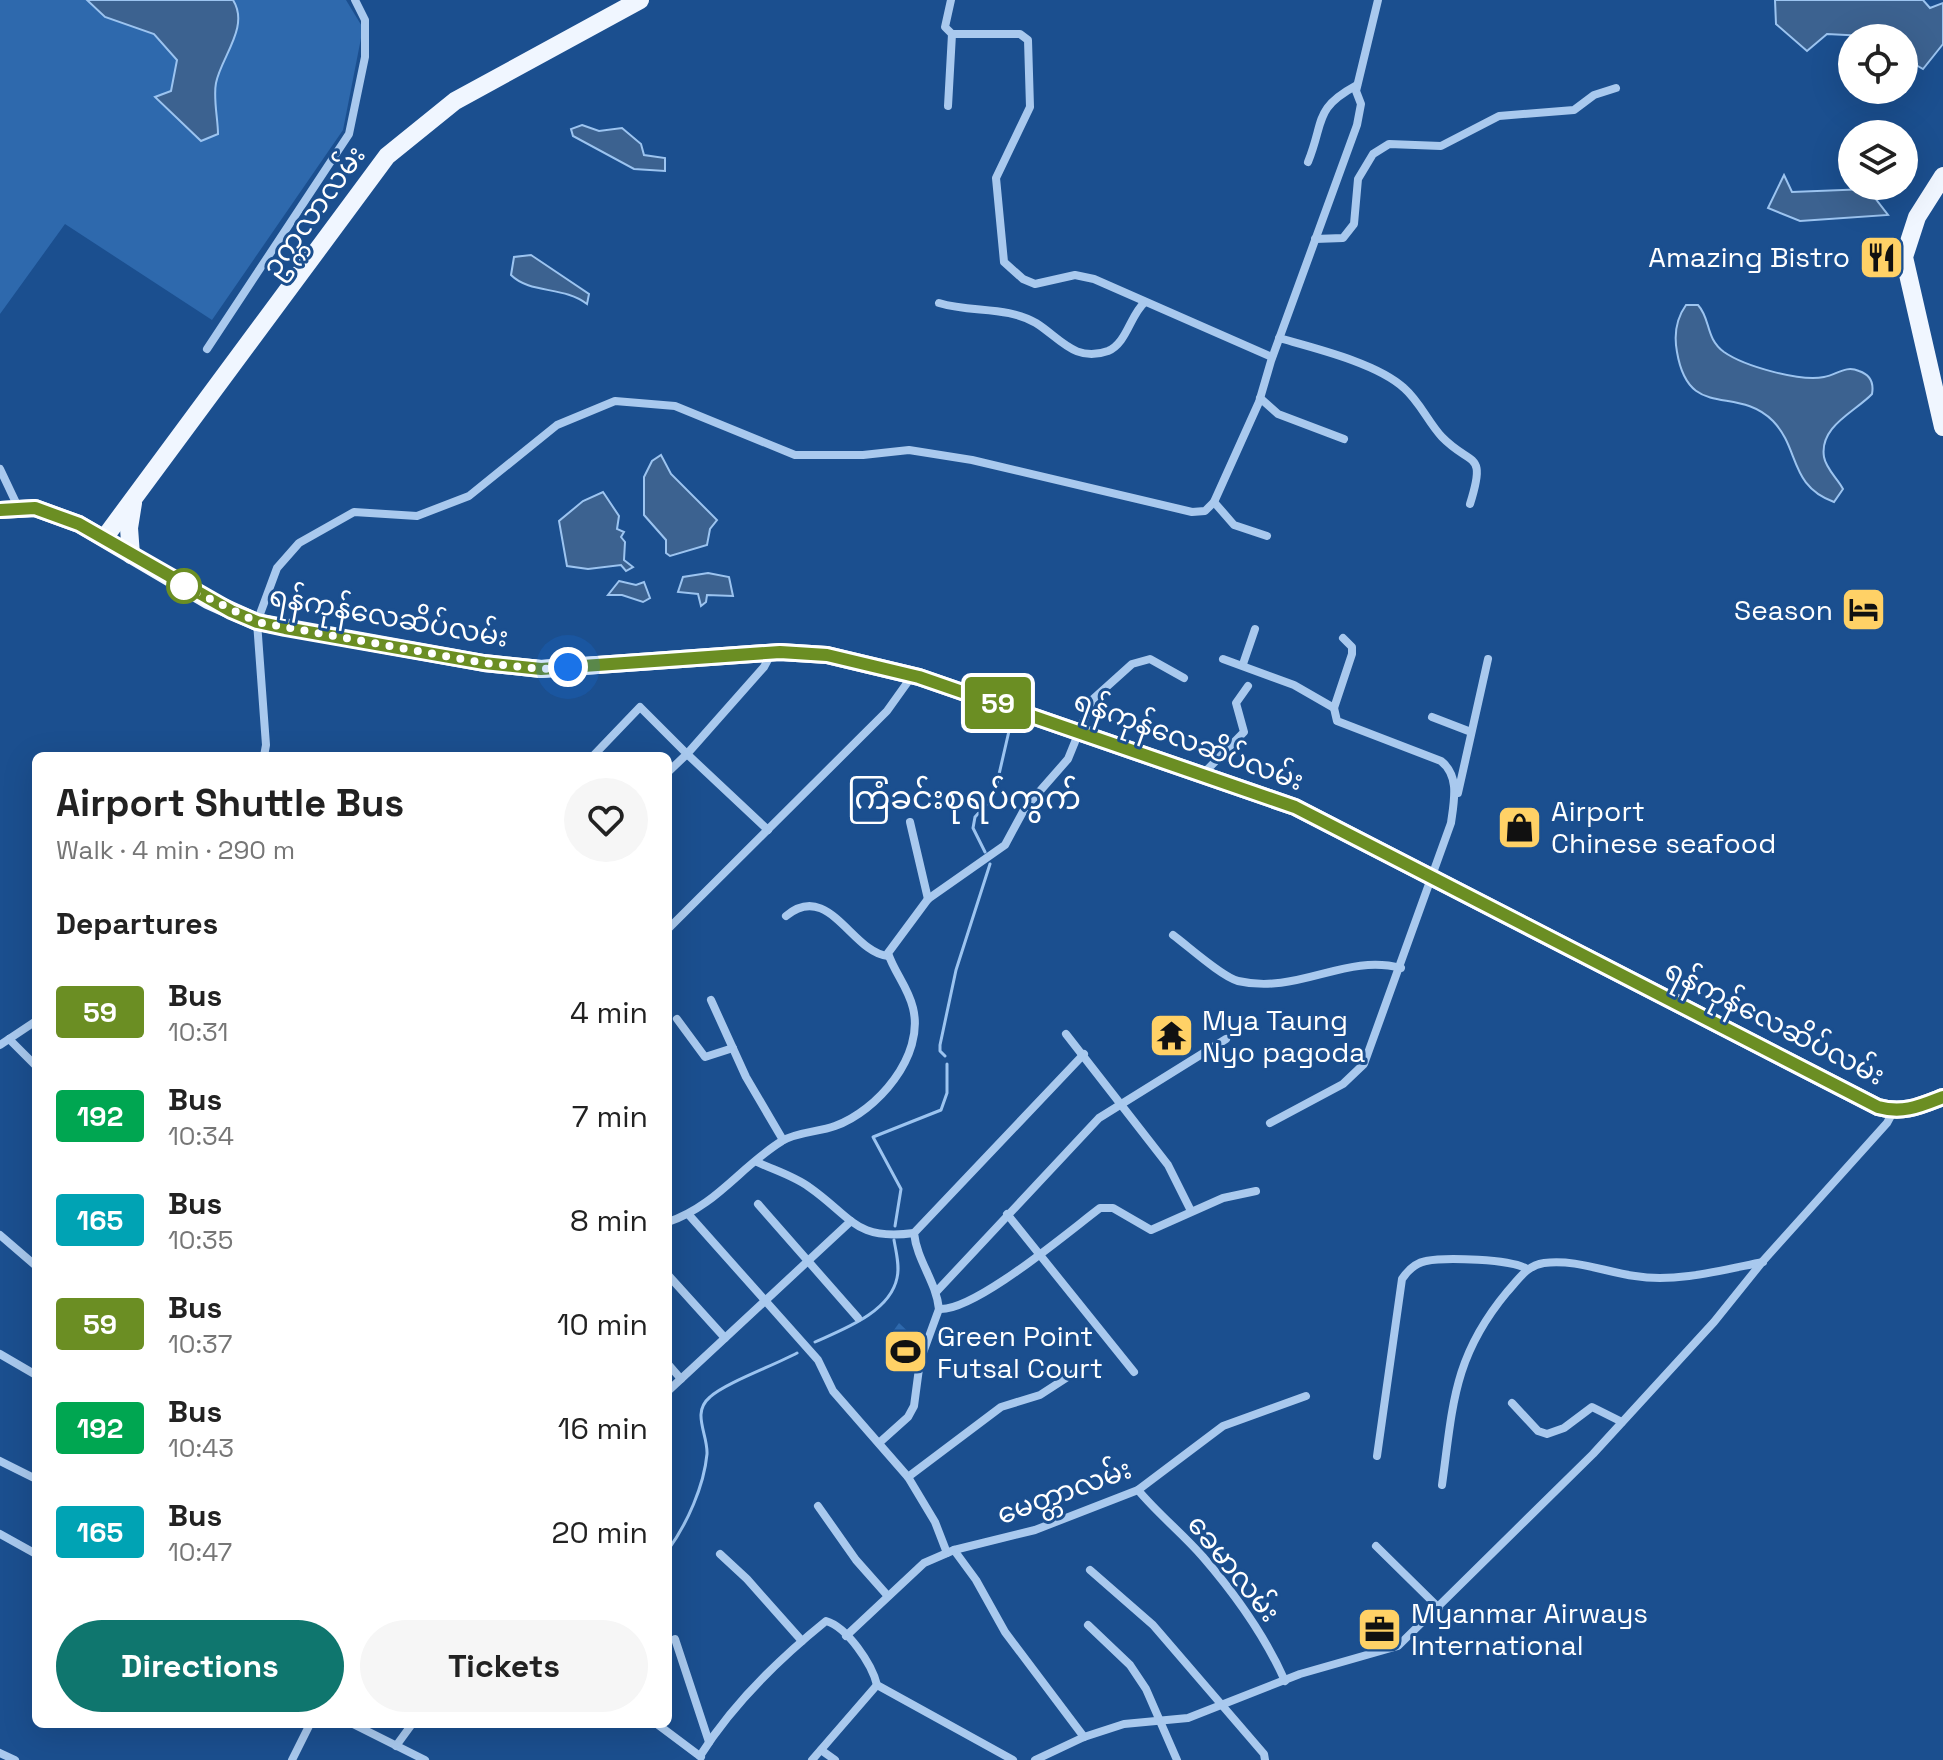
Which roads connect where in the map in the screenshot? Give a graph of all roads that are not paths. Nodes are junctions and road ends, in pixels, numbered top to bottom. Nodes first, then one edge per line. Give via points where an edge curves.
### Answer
1 (355, 0) edge
2 (640, 0) edge
3 (951, 0) edge
4 (1378, 0) edge
5 (952, 34) junction
6 (1357, 85) junction
7 (1616, 88) dead end
8 (948, 106) dead end
9 (1308, 162) dead end
10 (1942, 177) edge
11 (1315, 239) junction
12 (1145, 302) junction
13 (939, 303) dead end
14 (1279, 338) junction
15 (207, 349) dead end
16 (1272, 357) junction
17 (1260, 398) junction
18 (1943, 427) edge
19 (1344, 439) dead end
20 (0, 469) edge
21 (1214, 502) junction
22 (1470, 504) dead end
23 (130, 505) junction
24 (9, 509) edge
25 (79, 524) junction
26 (1267, 536) dead end
27 (105, 537) junction
28 (131, 555) junction
29 (257, 622) junction
30 (1255, 629) dead end
31 (1343, 638) dead end
32 (771, 653) junction
33 (1223, 659) dead end
34 (1488, 659) dead end
35 (1243, 664) junction
36 (912, 675) junction
37 (1184, 678) dead end
38 (1248, 686) dead end
39 (1334, 708) junction
40 (1432, 717) dead end
41 (1081, 732) junction
42 (1471, 732) junction
43 (265, 752) edge
44 (597, 752) edge
45 (687, 754) junction
46 (672, 768) edge
47 (1202, 775) junction
48 (1453, 808) junction
49 (910, 822) dead end
50 (768, 830) junction
51 (1433, 876) junction
52 (928, 899) junction
53 (786, 916) dead end
54 (672, 925) edge
55 (1173, 935) dead end
56 (888, 956) junction
57 (1401, 968) junction
58 (711, 1000) dead end
59 (677, 1019) dead end
60 (32, 1024) edge
61 (1066, 1034) dead end
62 (9, 1039) junction
63 (1226, 1039) dead end
64 (0, 1045) edge
65 (733, 1048) junction
66 (1084, 1054) junction
67 (32, 1062) edge
68 (1943, 1097) edge
69 (1122, 1103) junction
70 (1893, 1112) junction
71 (1270, 1123) dead end
72 (783, 1140) junction
73 (757, 1162) junction
74 (1256, 1191) dead end
75 (758, 1204) dead end
76 (1191, 1211) junction
77 (1007, 1214) junction
78 (689, 1215) junction
79 (672, 1221) edge
80 (851, 1221) junction
81 (914, 1233) junction
82 (0, 1235) edge
83 (1039, 1254) junction
84 (808, 1260) junction
85 (1763, 1261) junction
86 (32, 1263) edge
87 (1527, 1269) junction
88 (672, 1279) edge
89 (937, 1291) junction
90 (765, 1302) junction
91 (939, 1309) junction
92 (858, 1318) dead end
93 (725, 1338) junction
94 (0, 1354) edge
95 (672, 1369) edge
96 (1077, 1371) dead end
97 (1134, 1372) dead end
98 (32, 1373) edge
99 (681, 1379) junction
100 (672, 1387) edge
101 (1306, 1396) dead end
102 (1512, 1403) dead end
103 (1622, 1422) junction
104 (879, 1443) junction
105 (1377, 1456) dead end
106 (0, 1461) edge
107 (32, 1477) edge
108 (908, 1477) junction
109 (1442, 1485) dead end
110 (1138, 1490) junction
111 (818, 1506) dead end
112 (0, 1534) edge
113 (1376, 1546) dead end
114 (950, 1551) junction
115 (32, 1552) edge
116 (720, 1554) dead end
117 (1090, 1570) dead end
118 (887, 1595) junction
119 (1439, 1608) junction
120 (1088, 1625) dead end
121 (846, 1636) junction
122 (675, 1639) dead end
123 (802, 1641) junction
124 (1285, 1681) junction
125 (877, 1685) junction
126 (1221, 1706) junction
127 (1159, 1721) junction
128 (308, 1728) edge
129 (361, 1728) edge
130 (409, 1728) edge
131 (662, 1728) edge
132 (1084, 1737) junction
133 (709, 1742) junction
134 (396, 1746) junction
135 (821, 1750) junction
136 (0, 1753) edge
137 (701, 1758) edge
138 (15, 1760) edge
139 (292, 1760) edge
140 (425, 1760) edge
141 (812, 1760) edge
142 (835, 1760) edge
143 (1013, 1760) edge
144 (1035, 1760) edge
145 (1177, 1760) edge
146 (1265, 1760) edge

1 - 15 street via 365,20 365,57 349,134
2 - 23 main road, ဥက္ကလာလမ်း via 455,101 387,156
3 - 5 street via 945,27
4 - 6 street
5 - 8 street
5 - 12 street via 1020,34 1028,40 1030,107 996,178 1004,262 1028,282 1085,276
6 - 9 street via 1332,99 1319,117 1319,134
6 - 11 street via 1357,125
7 - 11 street via 1594,95 1574,110 1499,116 1441,146 1389,144 1373,154 1358,179 1354,224 1343,238
10 - 18 main road via 1917,217 1904,257
11 - 14 street
12 - 13 street via 1110,350 1088,354 1073,351 1020,316
12 - 16 street
14 - 16 street
14 - 22 street via 1342,357 1402,386 1440,435 1476,464
16 - 17 street
17 - 19 street via 1278,414
17 - 21 street
20 - 24 street
21 - 26 street via 1234,525
21 - 29 street via 1205,511 1192,512 909,450 795,455 675,406 615,401 557,425 469,496 417,516 354,512 299,543 277,568
23 - 25 main road
23 - 27 main road, ဥက္ကလာလမ်း
23 - 28 main road
24 - 25 main road, ရန်ကုန်လေဆိပ်လမ်း via 35,508
25 - 27 main road, ရန်ကုန်လေဆိပ်လမ်း
27 - 28 main road, ရန်ကုန်လေဆိပ်လမ်း
28 - 29 main road, ရန်ကုန်လေဆိပ်လမ်း
29 - 32 main road, ရန်ကုန်လေဆိပ်လမ်း via 541,669
29 - 43 street
30 - 35 street
31 - 39 street via 1352,654
32 - 36 main road, ရန်ကုန်လေဆိပ်လမ်း via 827,655
32 - 45 street
33 - 35 street
34 - 42 street
35 - 39 street
36 - 41 main road, ရန်ကုန်လေဆိပ်လမ်း
36 - 50 street via 887,711
37 - 41 street via 1150,659 1132,664 1092,700
38 - 47 street via 1236,703 1244,732
39 - 48 street via 1337,721 1451,769
40 - 42 street
41 - 47 main road, ရန်ကုန်လေဆိပ်လမ်း
41 - 52 street via 1068,759 1025,808 1005,845
42 - 48 street
44 - 45 street via 640,707
45 - 46 street
45 - 50 street
47 - 51 main road, ရန်ကုန်လေဆိပ်လမ်း via 1295,807
48 - 51 street
49 - 52 street
50 - 54 street
51 - 57 street
51 - 70 main road, ရန်ကုန်လေဆိပ်လမ်း
52 - 56 street
53 - 56 street via 797,907 811,906
55 - 57 street via 1236,981 1290,983 1355,963
56 - 72 street via 904,980 914,1012 912,1046 902,1067 873,1105 837,1126
57 - 71 street via 1356,1075
58 - 65 street
59 - 65 street via 705,1057
60 - 62 street
61 - 66 street
62 - 64 street
62 - 67 street
63 - 69 street
65 - 72 street
66 - 69 street
66 - 81 street
68 - 70 main road, ရန်ကုန်လေဆိပ်လမ်း
69 - 76 street via 1168,1165
69 - 77 street via 1099,1118
70 - 85 street
72 - 73 street
73 - 78 street
73 - 80 street via 806,1184
74 - 76 street
75 - 84 street
76 - 83 street via 1151,1230 1113,1208 1100,1208
77 - 83 street
77 - 89 street
78 - 79 street
78 - 90 street
80 - 81 street via 865,1232 887,1237
80 - 84 street
81 - 89 street via 921,1265
82 - 86 street
83 - 91 street via 986,1293 953,1310
83 - 97 street
84 - 90 street
84 - 92 street
85 - 87 street via 1638,1277 1569,1262
85 - 103 street
87 - 105 street via 1514,1263 1427,1260 1407,1271
87 - 109 street via 1485,1319 1468,1349 1456,1381
88 - 93 street
89 - 91 street
90 - 93 street
90 - 104 street via 818,1360 833,1391
91 - 104 street via 920,1361 914,1406
93 - 99 street
94 - 98 street
95 - 99 street
96 - 108 street via 1040,1395 1001,1407
99 - 100 street
101 - 110 street, မေတ္တာလမ်း via 1223,1426
102 - 103 street via 1547,1434 1592,1407
103 - 119 street
104 - 108 street
106 - 107 street
108 - 114 street
110 - 114 street, မေတ္တာလမ်း via 1035,1530
110 - 124 street, ခေမာလမ်း via 1221,1580 1271,1649
111 - 118 street
112 - 115 street
113 - 119 street
114 - 118 street, မေတ္တာလမ်း via 924,1563
114 - 132 street via 976,1580 1005,1632
116 - 123 street
117 - 126 street via 1153,1625
118 - 121 street, မေတ္တာလမ်း
119 - 124 street via 1385,1653
120 - 127 street via 1130,1665
121 - 123 street via 826,1621
121 - 125 street
122 - 133 street
123 - 133 street
124 - 126 street
125 - 135 street
125 - 143 street
126 - 127 street
126 - 146 street
127 - 132 street via 1124,1724
127 - 145 street
128 - 139 street
129 - 134 street
130 - 134 street
131 - 137 street
132 - 144 street
133 - 137 street
134 - 140 street
135 - 141 street
135 - 142 street
136 - 138 street

